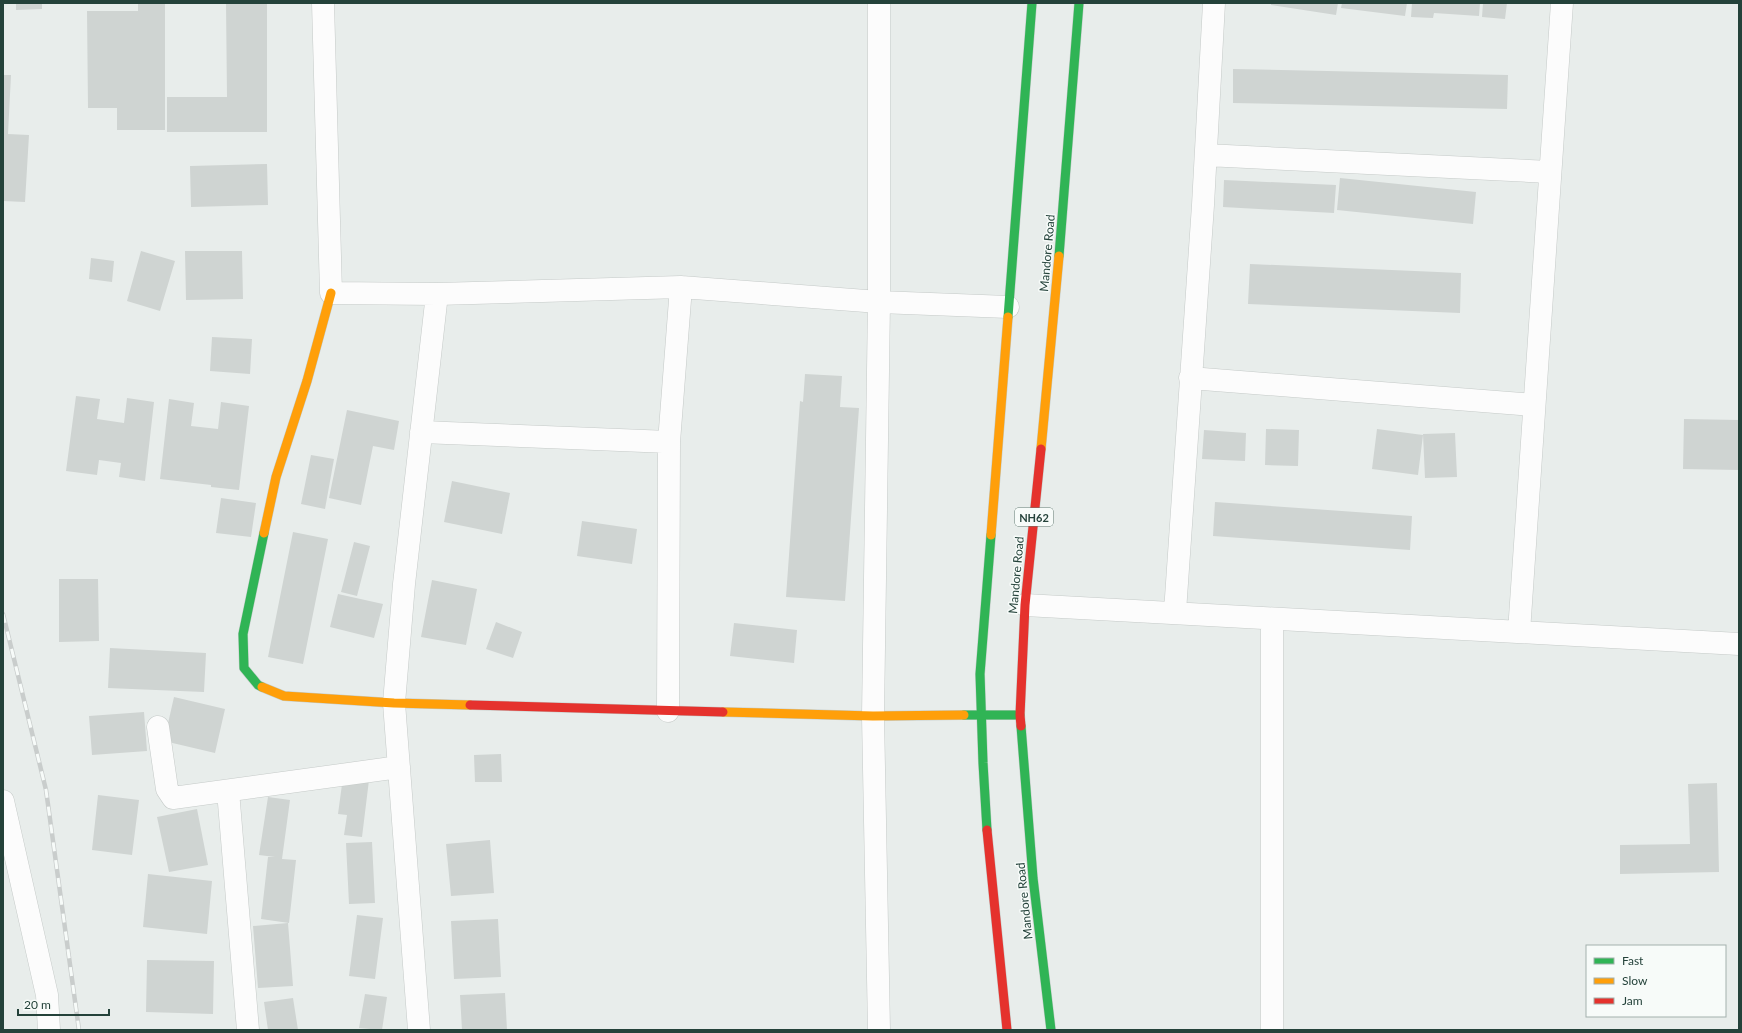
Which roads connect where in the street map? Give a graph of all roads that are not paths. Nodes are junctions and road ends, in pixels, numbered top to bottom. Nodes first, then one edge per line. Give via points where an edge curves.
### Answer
1 (322, 3) edge
2 (880, 3) edge
3 (1032, 3) edge
4 (1079, 3) edge
5 (1214, 3) edge
6 (1562, 3) edge
7 (1206, 155) junction
8 (1550, 172) junction
9 (681, 287) junction
10 (331, 293) junction
11 (437, 294) junction
12 (879, 302) junction
13 (1008, 307) junction
14 (1190, 378) junction
15 (1534, 405) junction
16 (422, 432) junction
17 (669, 442) junction
18 (1025, 605) junction
19 (1174, 612) junction
20 (1272, 618) junction
21 (1519, 632) junction
22 (1739, 644) edge
23 (394, 703) junction
24 (668, 711) junction
25 (1020, 715) junction
26 (873, 716) junction
27 (980, 716) junction
28 (158, 727) dead end
29 (399, 767) junction
30 (228, 791) junction
31 (3, 801) edge
32 (48, 1030) edge
33 (248, 1030) edge
34 (419, 1030) edge
35 (879, 1030) edge
36 (1007, 1030) edge
37 (1051, 1030) edge
38 (1272, 1030) edge

1 - 10 street
2 - 12 street
3 - 13 main road
4 - 18 main road, Mandore Road / NH62 via 1055,308
5 - 7 street
6 - 8 street
7 - 8 street
7 - 14 street
8 - 15 street
9 - 11 street
9 - 12 street
9 - 17 street
10 - 11 street
10 - 23 main road via 307,381 276,477 243,634 244,668 258,685 284,696
11 - 16 street
12 - 13 street
12 - 26 street
13 - 27 main road via 980,674
14 - 15 street
14 - 19 street
15 - 21 street
16 - 17 street
16 - 23 street via 404,584
17 - 24 street
18 - 19 street
18 - 25 main road, Mandore Road / NH62
19 - 20 street
20 - 21 street
20 - 38 street
21 - 22 street
23 - 24 main road
23 - 29 street
24 - 26 main road
25 - 27 main road
25 - 37 main road, Mandore Road / NH62 via 1033,878
26 - 27 main road
26 - 35 street
27 - 36 main road via 991,880
28 - 30 street via 167,789 173,798
29 - 30 street
29 - 34 street
30 - 33 street
31 - 32 street via 47,995

